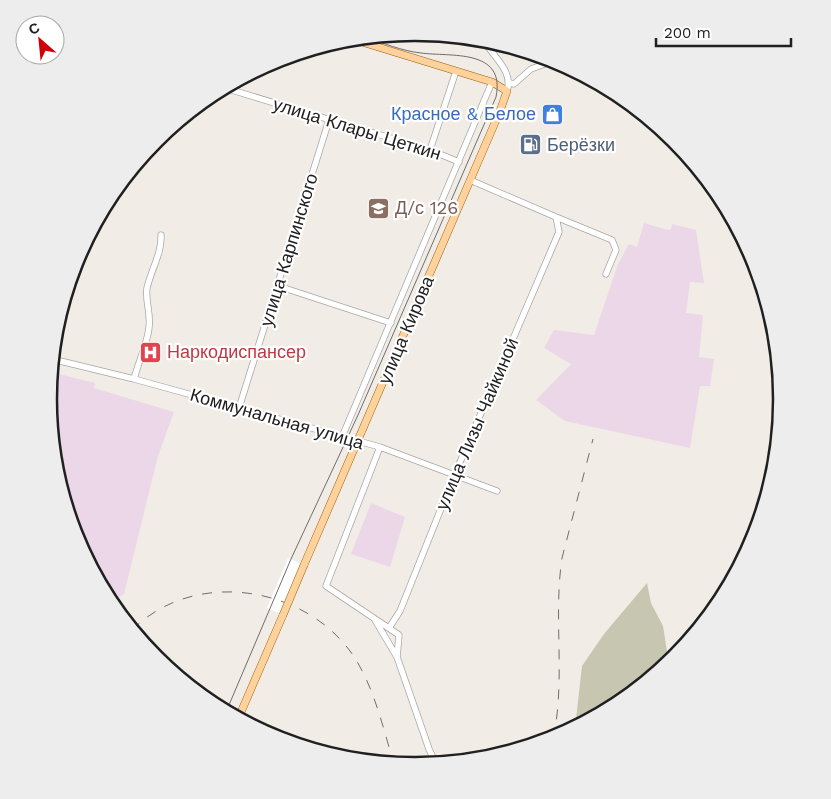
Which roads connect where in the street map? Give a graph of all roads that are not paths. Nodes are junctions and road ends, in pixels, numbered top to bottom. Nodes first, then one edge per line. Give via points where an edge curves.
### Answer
1 (369, 44) edge
2 (488, 49) edge
3 (543, 65) edge
4 (456, 70) junction
5 (492, 82) junction
6 (510, 83) junction
7 (234, 91) edge
8 (507, 91) junction
9 (329, 120) junction
10 (430, 150) junction
11 (459, 162) junction
12 (470, 180) junction
13 (556, 217) junction
14 (161, 235) dead end
15 (606, 274) dead end
16 (278, 286) junction
17 (391, 323) junction
18 (59, 361) edge
19 (134, 379) junction
20 (239, 408) junction
21 (342, 437) junction
22 (358, 441) junction
23 (380, 448) junction
24 (454, 476) junction
25 (497, 491) dead end
26 (374, 619) junction
27 (389, 628) junction
28 (397, 658) junction
29 (241, 713) edge
30 (433, 757) edge

1 - 4 main road
2 - 6 street via 504,68
3 - 6 street via 531,69 518,82
4 - 5 main road
4 - 10 street
5 - 8 main road
5 - 11 street
6 - 8 street
7 - 9 street, улица Клары Цеткин
8 - 12 main road, улица Кирова
9 - 10 street, улица Клары Цеткин
9 - 16 street, улица Карпинского
10 - 11 street, улица Клары Цеткин
11 - 17 street
12 - 13 street
12 - 22 main road, улица Кирова
13 - 15 street via 612,240 616,250
13 - 24 street, улица Лизы Чайкиной via 559,232
14 - 19 street via 162,243 146,298 150,328
16 - 17 street
16 - 20 street, улица Карпинского
17 - 21 street
18 - 19 street, Коммунальная улица
19 - 20 street, Коммунальная улица
20 - 21 street, Коммунальная улица
21 - 22 street, Коммунальная улица
22 - 23 street, Коммунальная улица
22 - 29 main road, улица Кирова, bridge
23 - 24 street, Коммунальная улица
23 - 26 street via 326,586
24 - 25 street, Коммунальная улица
24 - 27 street, улица Лизы Чайкиной via 400,611
26 - 27 street
26 - 28 street
27 - 28 street via 399,635
28 - 30 street

